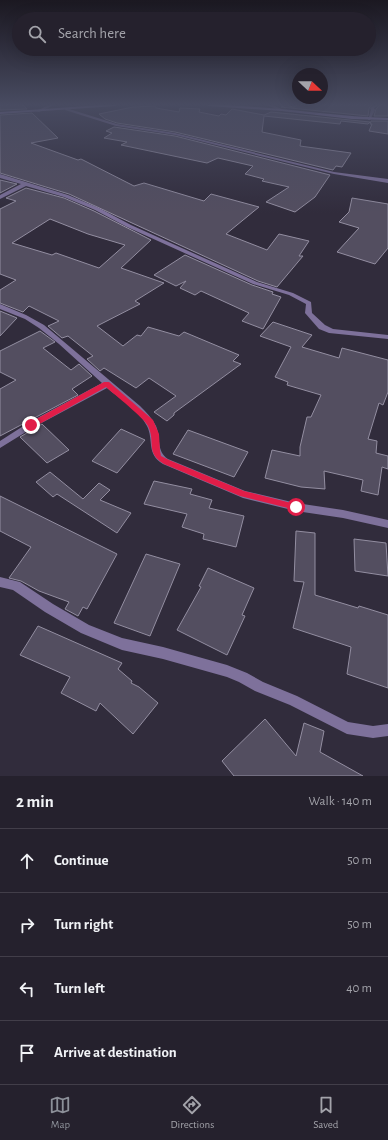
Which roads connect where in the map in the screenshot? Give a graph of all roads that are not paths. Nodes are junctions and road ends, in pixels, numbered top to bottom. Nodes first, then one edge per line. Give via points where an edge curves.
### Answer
1 (204, 141) edge
2 (0, 176) edge
3 (388, 181) edge
4 (25, 184) junction
5 (0, 197) edge
6 (0, 306) edge
7 (388, 337) edge
8 (107, 384) junction
9 (0, 445) edge
10 (388, 524) edge
11 (0, 582) edge
12 (388, 730) edge

1 - 3 street via 334,173
2 - 4 street
4 - 5 street
4 - 7 street via 66,196 255,283 309,303 308,313 322,327 332,331
6 - 8 street via 30,319 41,327
8 - 9 street via 31,425
8 - 10 street via 150,422 155,434 156,451 166,462 243,494
11 - 12 street via 16,586 85,629 122,644 227,671 293,700 347,728 373,732

